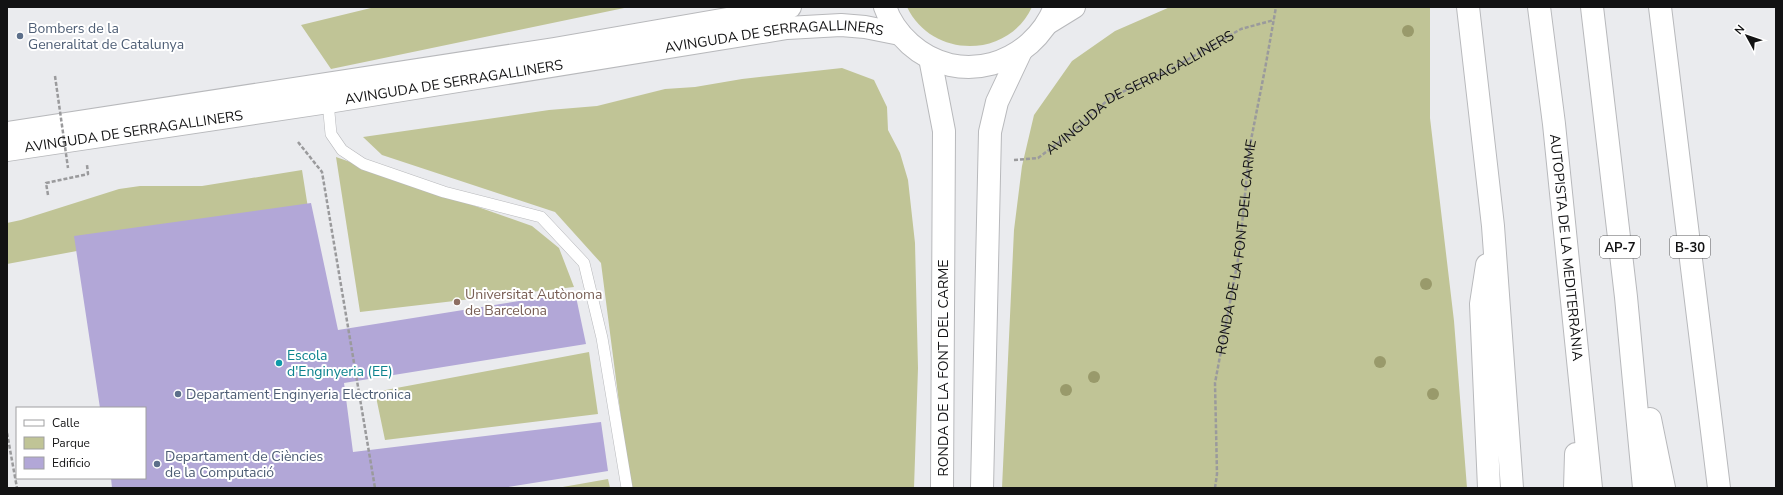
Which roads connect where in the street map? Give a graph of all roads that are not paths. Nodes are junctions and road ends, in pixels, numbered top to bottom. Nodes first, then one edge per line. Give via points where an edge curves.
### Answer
1 (790, 7) edge
2 (885, 7) edge
3 (1074, 7) edge
4 (1468, 7) edge
5 (1539, 7) edge
6 (1592, 7) edge
7 (1660, 7) edge
8 (1052, 15) edge
9 (900, 34) junction
10 (1021, 51) junction
11 (930, 58) junction
12 (328, 102) junction
13 (7, 133) edge
14 (7, 150) edge
15 (1493, 226) junction
16 (1626, 297) junction
17 (1579, 362) junction
18 (627, 488) edge
19 (942, 488) edge
20 (982, 488) edge
21 (1489, 488) edge
22 (1512, 488) edge
23 (1575, 488) edge
24 (1591, 488) edge
25 (1644, 488) edge
26 (1664, 488) edge
27 (1719, 488) edge

1 - 13 main road, AVINGUDA DE SERRAGALLINERS via 554,49
2 - 9 main road
3 - 8 main road
4 - 15 main road
5 - 17 main road, AUTOPISTA DE LA MEDITERRÀNIA
6 - 16 main road, AP-7
7 - 27 main road, B-30
8 - 10 main road via 1036,39
9 - 11 main road via 914,48
9 - 12 main road, AVINGUDA DE SERRAGALLINERS via 865,27 787,28
10 - 11 main road via 995,64 977,67 948,64
10 - 20 main road via 997,102 990,132
11 - 19 main road, RONDA DE LA FONT DEL CARME via 944,131
12 - 14 main road, AVINGUDA DE SERRAGALLINERS
12 - 18 lane via 331,134 342,150 362,164 444,192 542,217 584,263 602,338
15 - 21 main road via 1481,304
15 - 22 main road
16 - 25 main road, AP-7
16 - 26 main road
17 - 23 main road
17 - 24 main road, AUTOPISTA DE LA MEDITERRÀNIA

